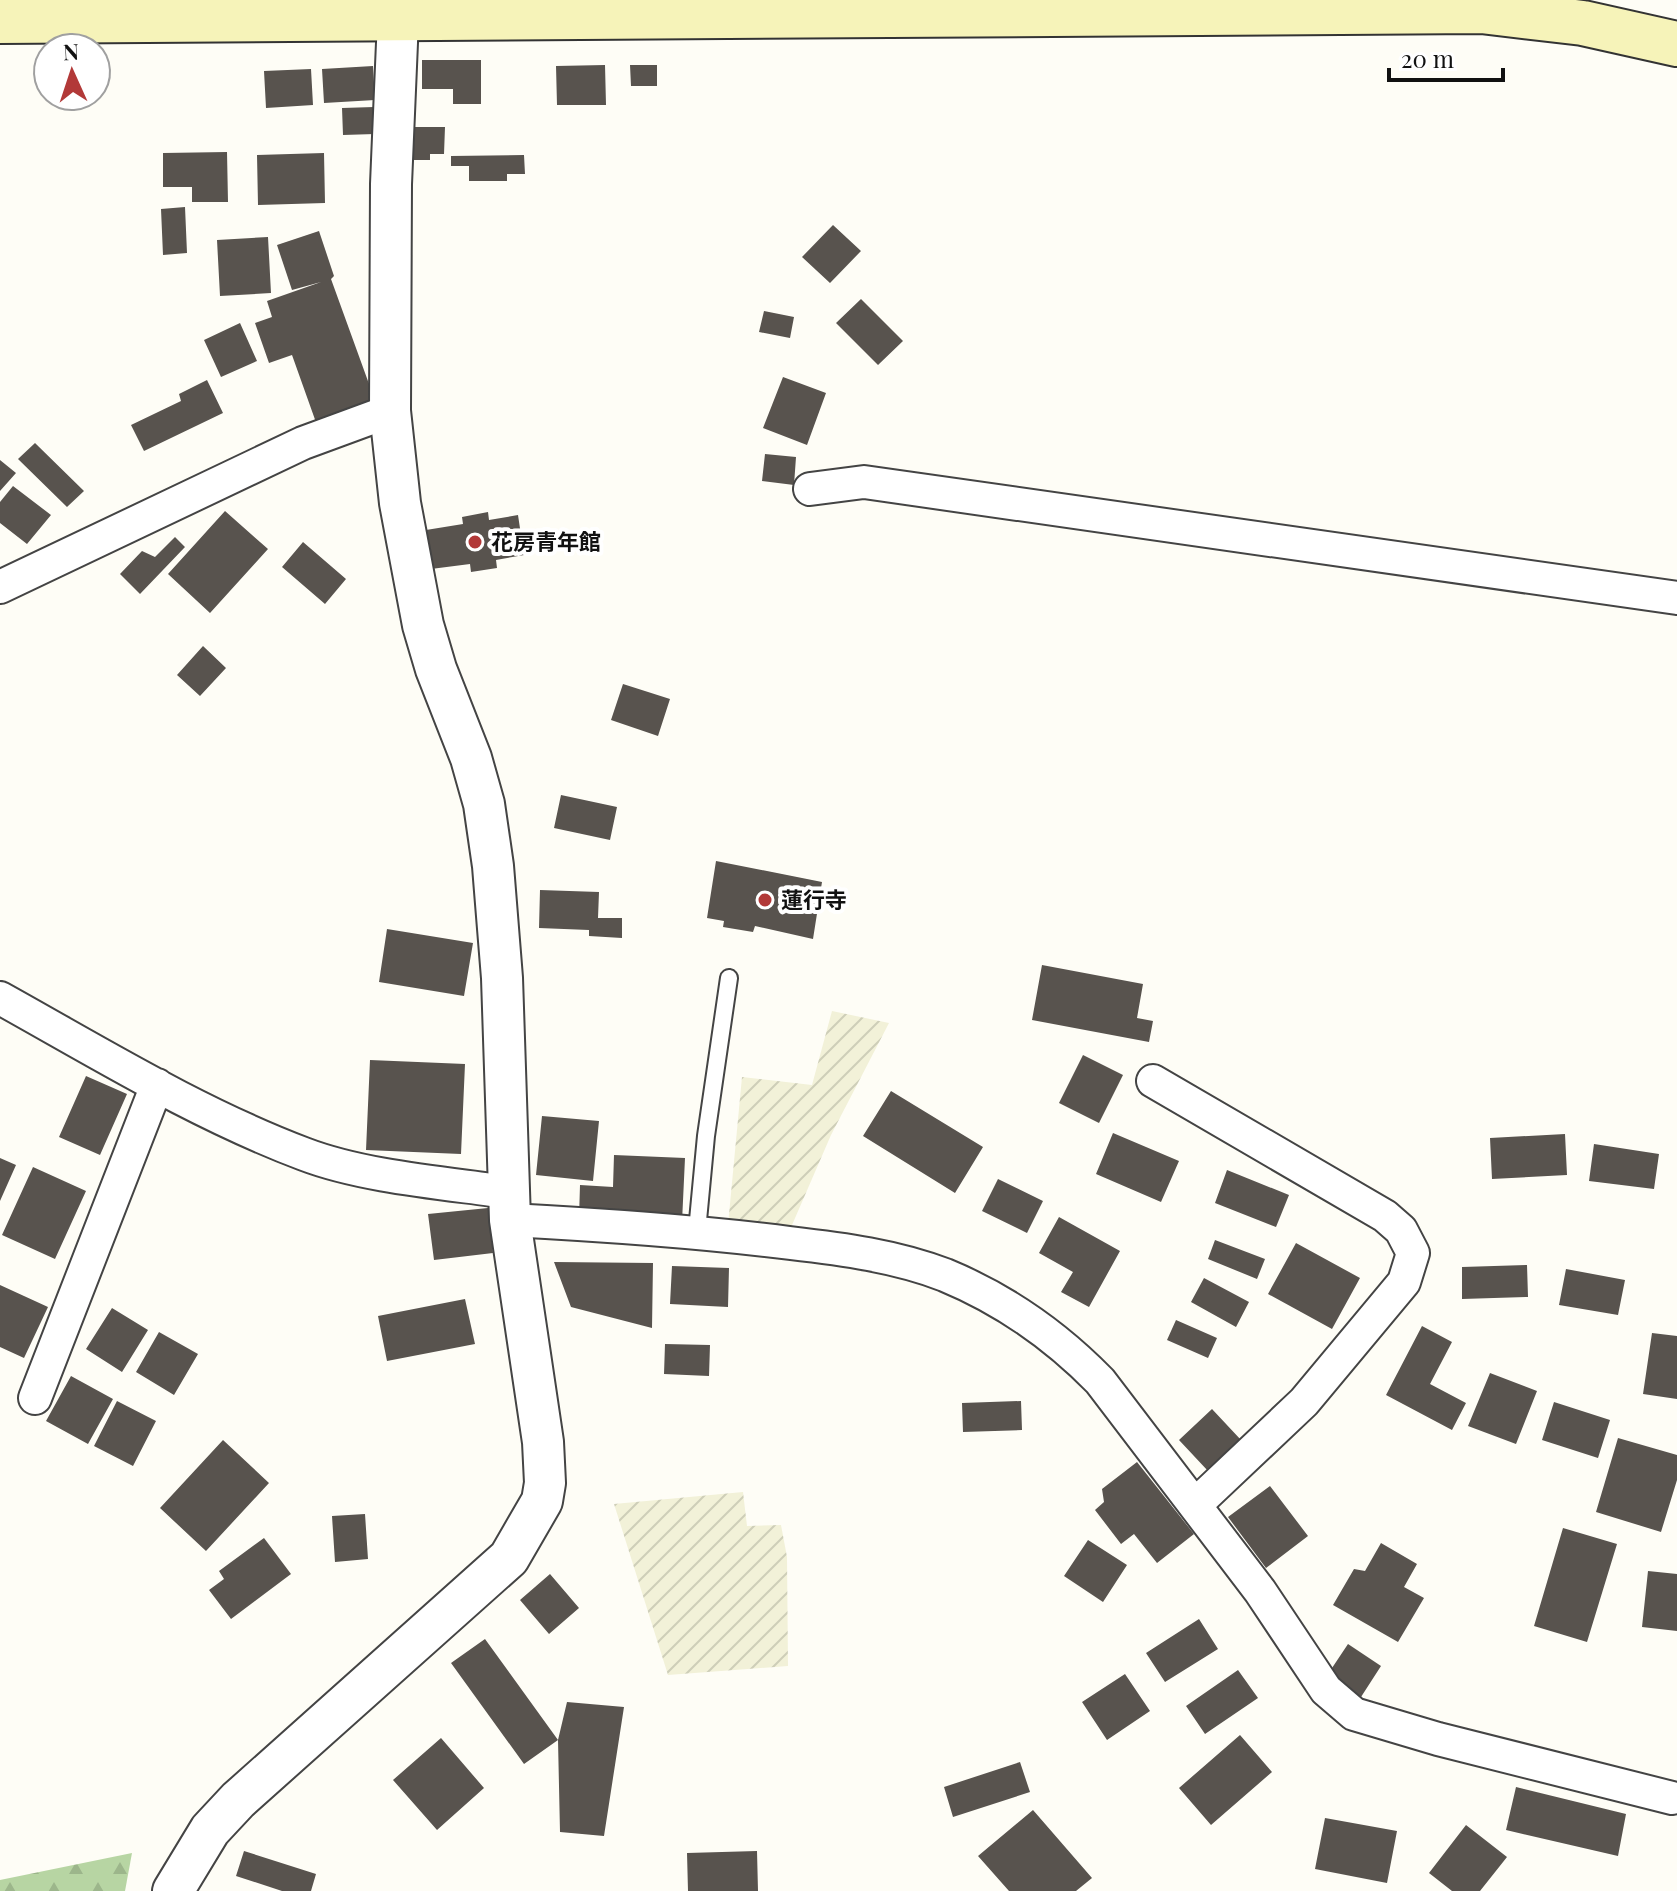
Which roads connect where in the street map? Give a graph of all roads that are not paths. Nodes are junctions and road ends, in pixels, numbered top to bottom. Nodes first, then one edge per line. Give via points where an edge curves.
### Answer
1 (1200, 6) edge
2 (400, 9) edge
3 (0, 21) edge
4 (1677, 44) edge
5 (390, 411) junction
6 (810, 489) dead end
7 (0, 587) edge
8 (1677, 598) edge
9 (729, 978) dead end
10 (0, 998) edge
11 (1153, 1081) dead end
12 (157, 1085) junction
13 (509, 1206) junction
14 (697, 1231) junction
15 (35, 1398) dead end
16 (1195, 1505) junction
17 (1672, 1798) dead end
18 (173, 1891) edge

1 - 2 main road
1 - 4 main road via 1481,11 1583,23
2 - 3 main road
2 - 5 street via 391,184
5 - 7 street via 303,443
5 - 13 street via 400,503 423,625 484,804 502,978
6 - 8 street via 864,482
9 - 14 lane
10 - 12 street
11 - 16 street via 1385,1216 1401,1230 1413,1253 1404,1282 1304,1402
12 - 13 street via 306,1155
12 - 15 street
13 - 14 street
13 - 18 street via 543,1442 542,1501 509,1558 238,1800 210,1830
14 - 16 street via 850,1250 915,1265 995,1300 1075,1355
16 - 17 street via 1326,1690 1354,1714

